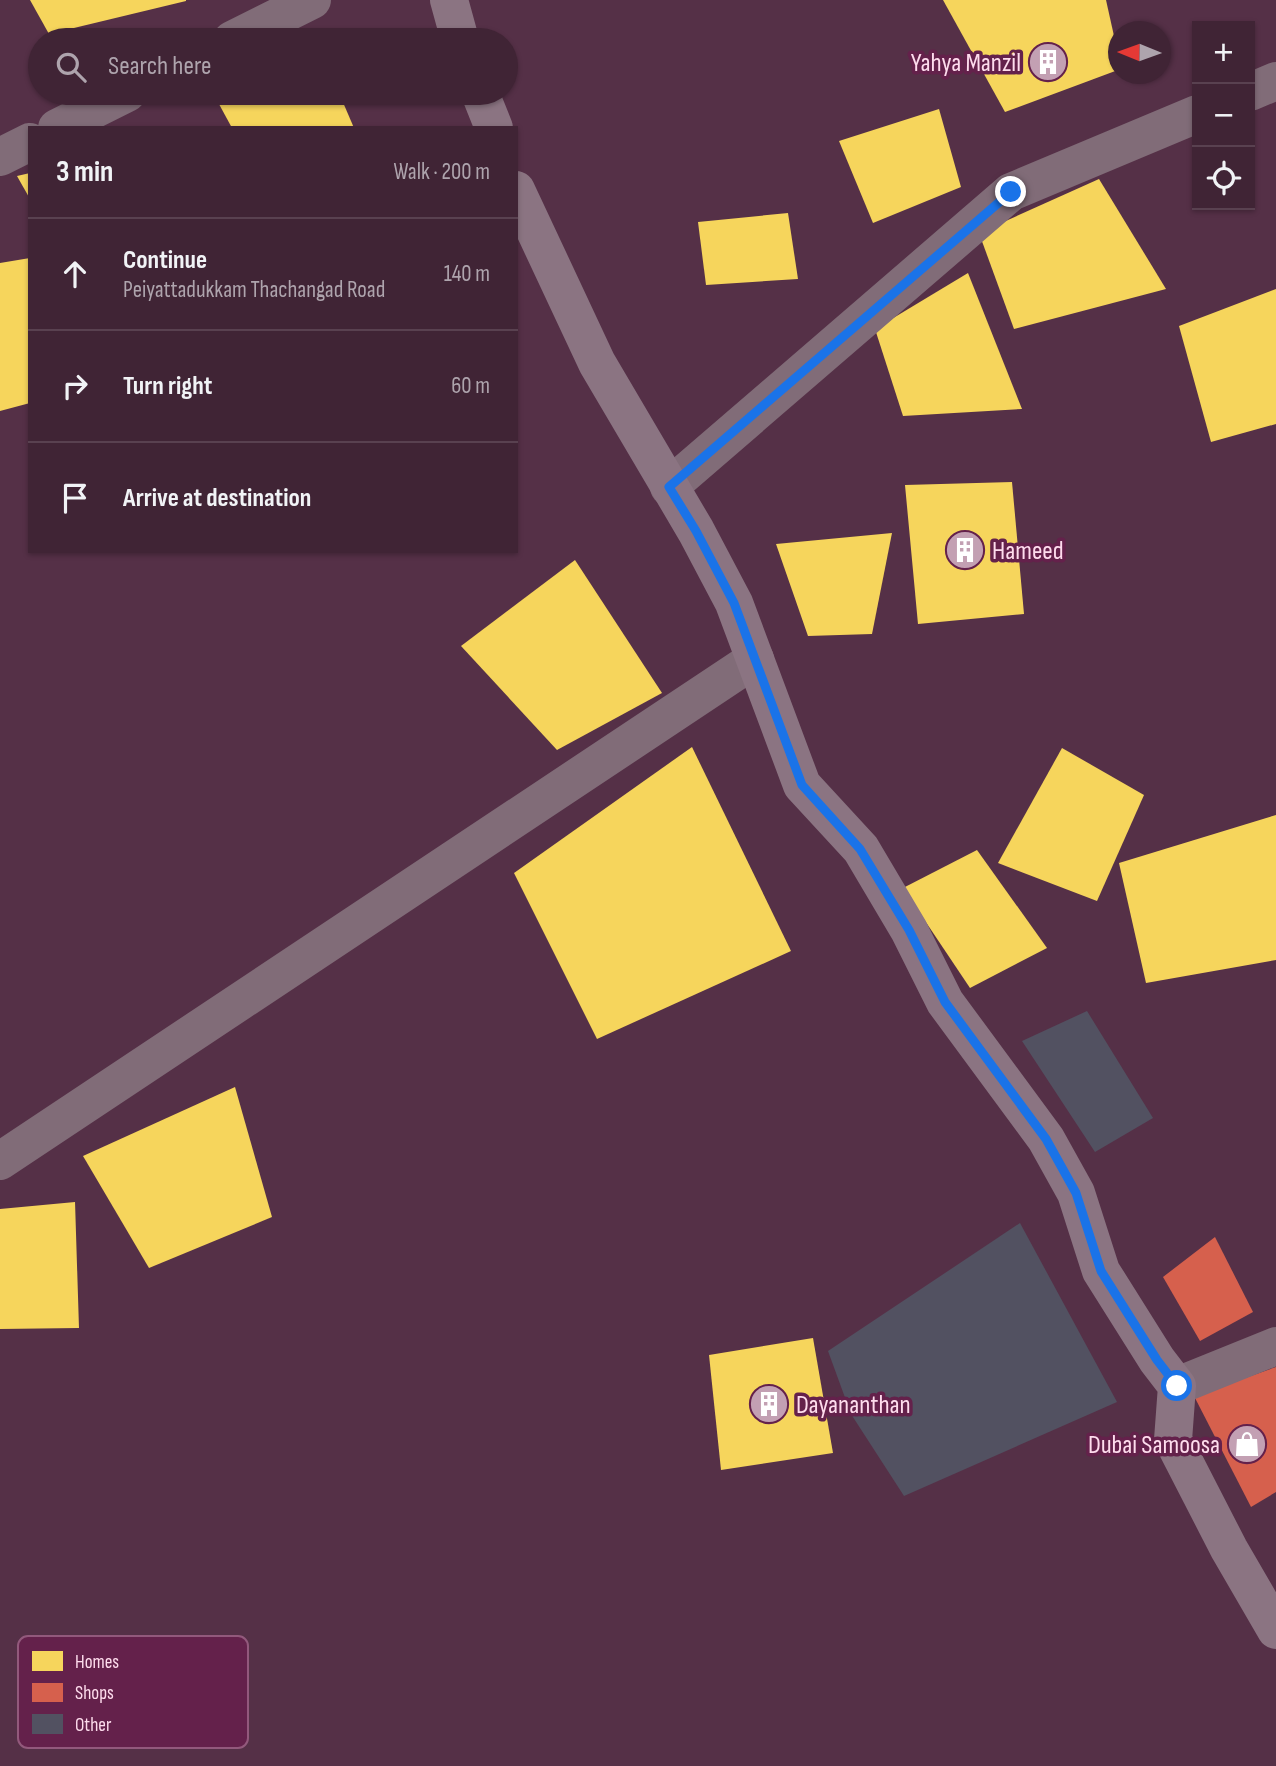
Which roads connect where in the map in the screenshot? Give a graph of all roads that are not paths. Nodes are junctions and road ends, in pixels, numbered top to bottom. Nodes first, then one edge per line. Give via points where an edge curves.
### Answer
1 (312, 0) edge
2 (449, 0) edge
3 (256, 28) edge
4 (457, 28) edge
5 (1276, 81) edge
6 (1255, 90) edge
7 (103, 105) edge
8 (485, 105) edge
9 (1192, 116) edge
10 (61, 126) edge
11 (493, 126) edge
12 (28, 143) edge
13 (0, 157) edge
14 (518, 194) edge
15 (669, 487) junction
16 (755, 659) junction
17 (0, 1161) edge
18 (1276, 1346) edge
19 (1177, 1386) junction
20 (1276, 1630) edge

1 - 3 street
2 - 4 main road
5 - 6 street
7 - 10 street
8 - 11 main road
9 - 15 street via 1011,192
12 - 13 street
14 - 15 main road via 597,363
15 - 16 main road via 734,603
16 - 17 street
16 - 19 main road via 802,785 860,849 945,1002 1046,1139 1076,1193 1101,1271
18 - 19 street
19 - 20 main road via 1173,1440

